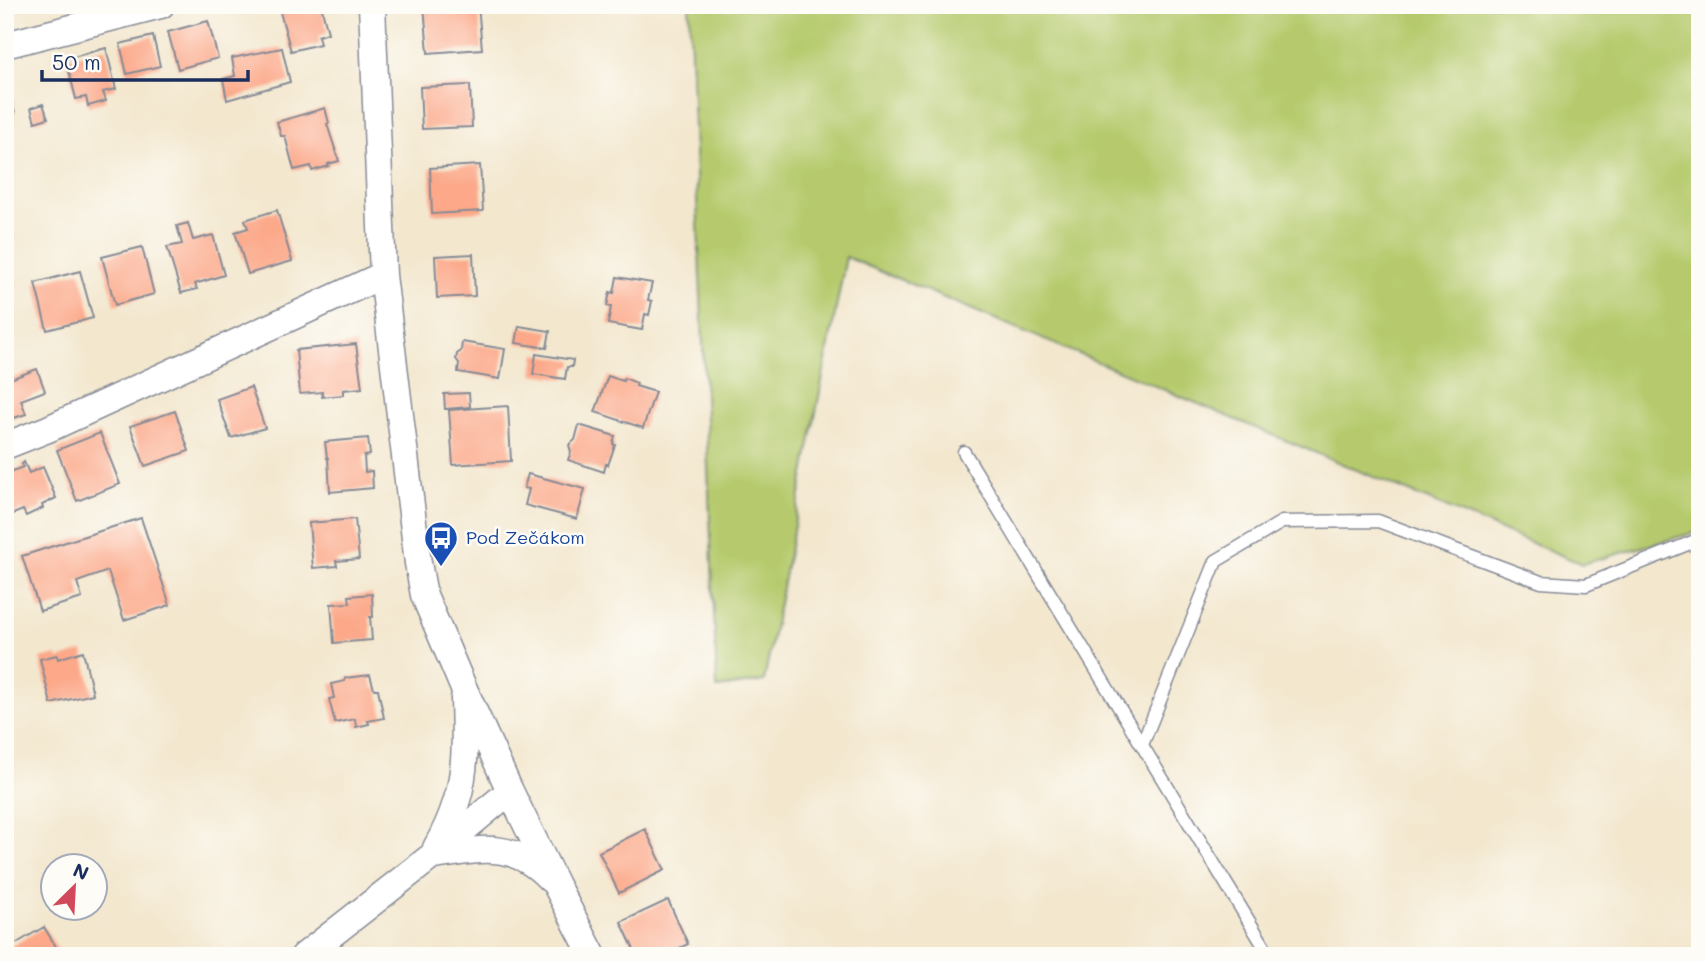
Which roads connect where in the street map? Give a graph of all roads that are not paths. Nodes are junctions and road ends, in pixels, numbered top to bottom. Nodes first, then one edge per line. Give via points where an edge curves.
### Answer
1 (161, 5) edge
2 (372, 5) edge
3 (5, 45) edge
4 (383, 275) junction
5 (5, 446) edge
6 (964, 452) dead end
7 (1700, 539) edge
8 (464, 689) junction
9 (1142, 745) junction
10 (510, 791) junction
11 (432, 856) junction
12 (556, 885) junction
13 (584, 950) edge
14 (304, 956) edge
15 (1270, 956) edge

1 - 3 street
2 - 4 street
4 - 5 street
4 - 8 street via 424,595
6 - 9 lane
7 - 9 lane via 1586,585 1542,582 1378,521 1283,522 1216,561
8 - 10 street
8 - 11 street via 465,748 457,802
9 - 15 lane
10 - 11 street
10 - 12 street
11 - 12 street via 506,850 541,869
11 - 14 street
12 - 13 street

